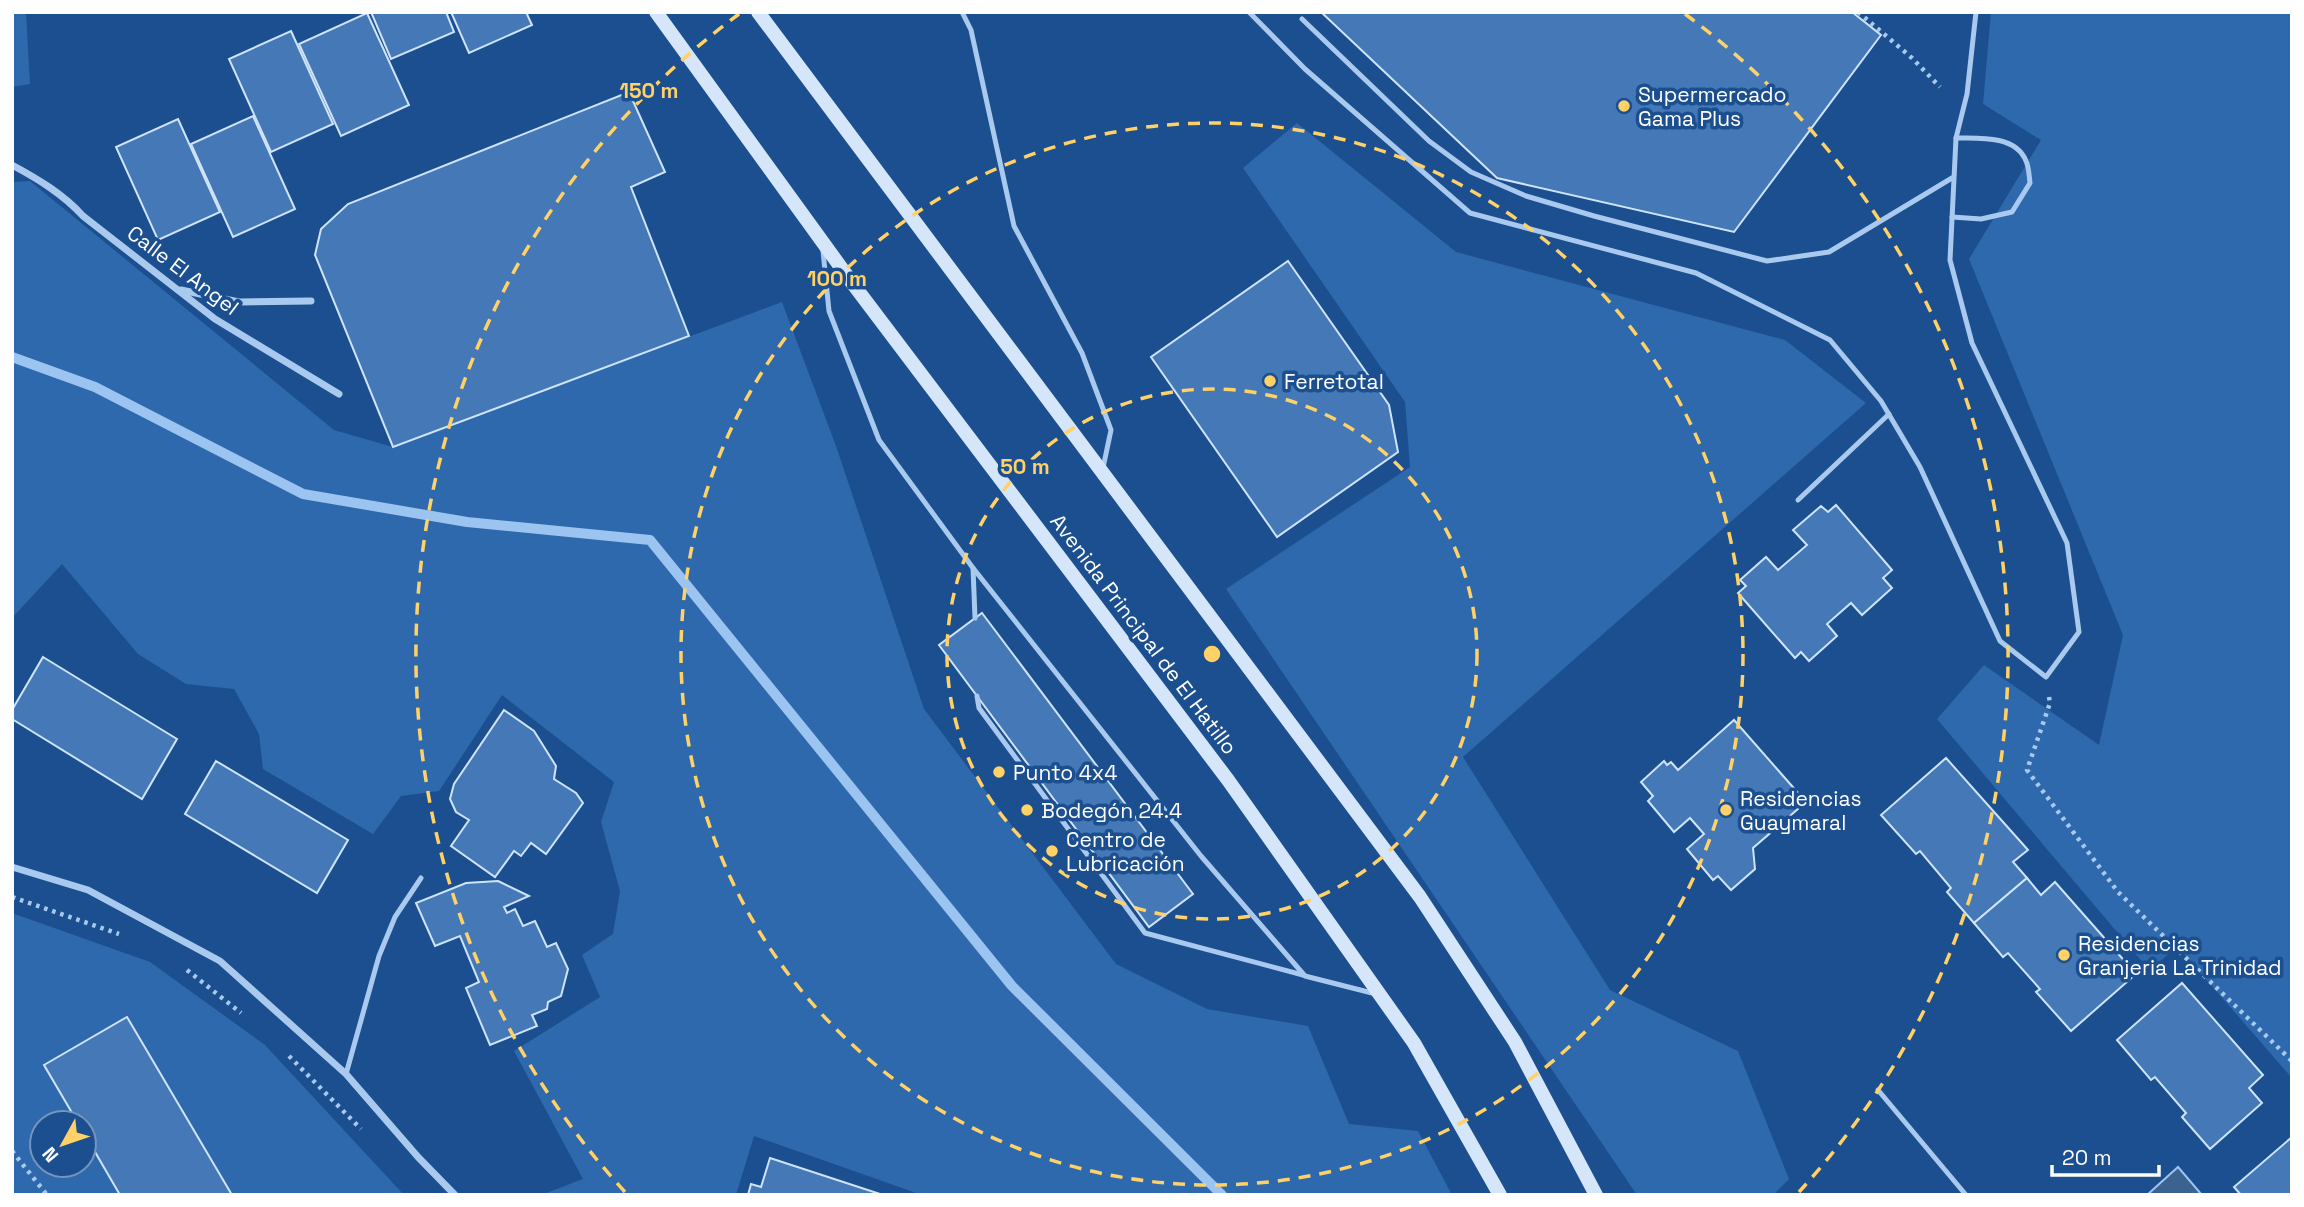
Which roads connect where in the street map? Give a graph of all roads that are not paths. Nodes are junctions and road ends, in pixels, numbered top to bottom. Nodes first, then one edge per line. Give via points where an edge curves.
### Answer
1 (656, 12) edge
2 (758, 12) edge
3 (962, 12) edge
4 (1249, 12) edge
5 (1976, 12) edge
6 (1302, 19) dead end
7 (1956, 138) junction
8 (12, 165) edge
9 (1952, 178) junction
10 (1952, 217) junction
11 (822, 241) junction
12 (177, 289) junction
13 (311, 301) dead end
14 (339, 394) dead end
15 (1889, 414) junction
16 (1102, 472) junction
17 (1798, 500) dead end
18 (973, 568) junction
19 (975, 618) dead end
20 (977, 696) dead end
21 (12, 867) edge
22 (421, 878) dead end
23 (1305, 976) junction
24 (1381, 996) junction
25 (346, 1074) junction
26 (1878, 1090) dead end
27 (455, 1195) edge
28 (1500, 1195) edge
29 (1596, 1195) edge
30 (1966, 1195) edge

1 - 11 main road, Avenida Principal de El Hatillo
2 - 16 main road
3 - 16 lane via 971,30 1014,226 1082,353 1111,430
4 - 15 lane via 1305,69 1470,213 1696,273 1830,340
5 - 7 lane via 1967,94
6 - 9 lane via 1429,141 1471,172 1538,200 1767,261 1829,252
7 - 9 lane
7 - 10 lane via 1991,138 2011,144 2026,159 2030,183 2012,212 1982,219
8 - 12 street, Calle El Angel via 38,178
9 - 10 lane
10 - 15 lane via 1950,260 1972,343 2067,543 2079,632 2046,677 2000,641 1920,467
11 - 18 lane via 829,311 879,440
11 - 24 main road, Avenida Principal de El Hatillo via 1228,780
12 - 13 street via 239,302
12 - 14 street, Calle El Angel via 215,319
15 - 17 lane
16 - 29 main road via 1420,897 1515,1042
18 - 19 lane
18 - 23 lane via 1201,856
20 - 23 lane via 979,708 1145,933
21 - 25 street via 88,890 220,961
22 - 25 lane via 395,917 379,956
23 - 24 lane
24 - 28 main road, Avenida Principal de El Hatillo via 1414,1043
25 - 27 street
26 - 30 lane

